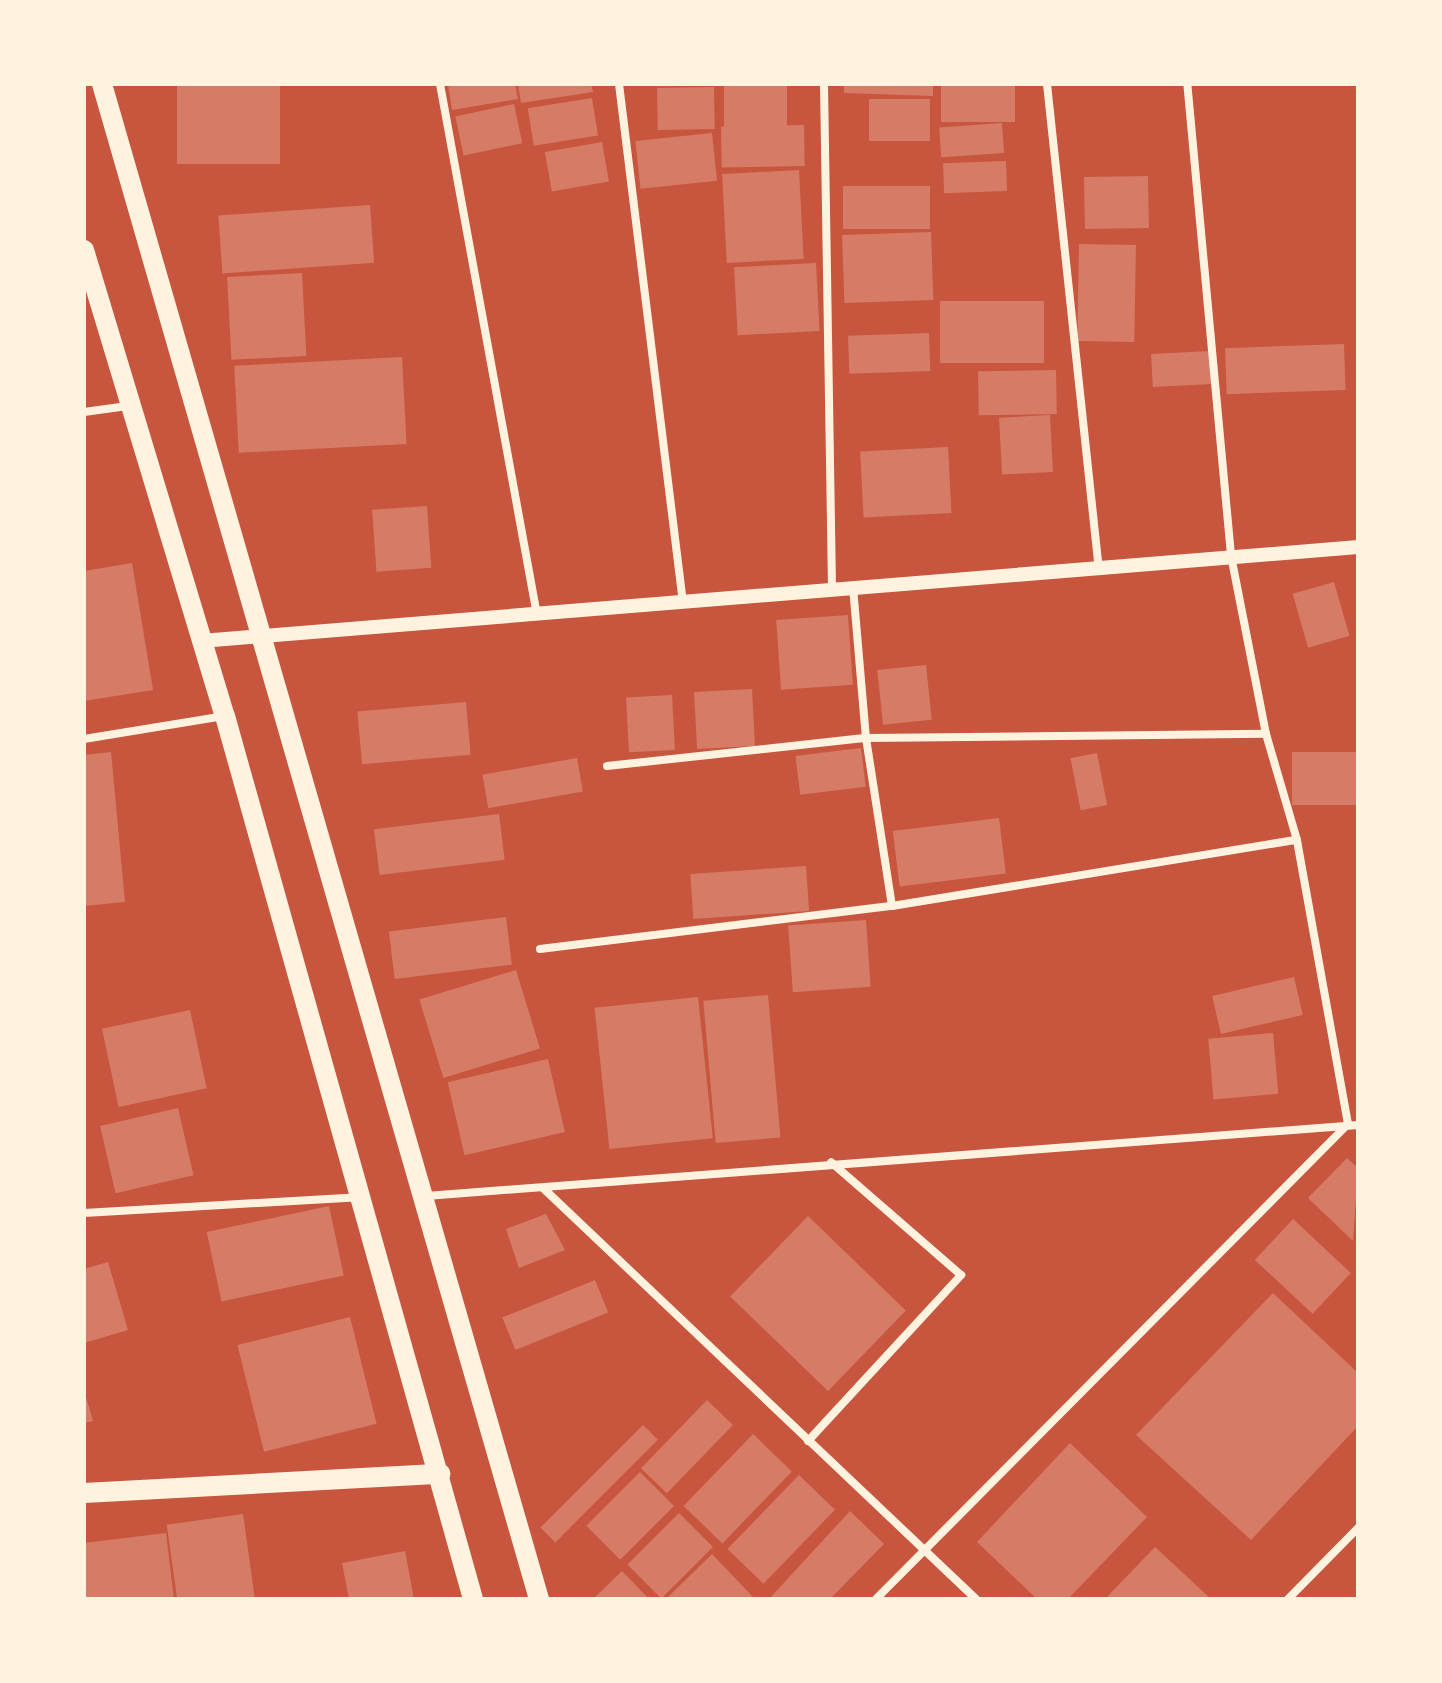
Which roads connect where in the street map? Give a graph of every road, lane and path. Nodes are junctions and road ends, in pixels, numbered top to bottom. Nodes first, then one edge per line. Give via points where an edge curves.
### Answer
1 (102, 84) edge
2 (440, 84) edge
3 (619, 84) edge
4 (824, 84) edge
5 (1047, 84) edge
6 (1187, 84) edge
7 (84, 250) edge
8 (128, 406) junction
9 (84, 412) edge
10 (1358, 547) edge
11 (1231, 555) junction
12 (1098, 565) junction
13 (853, 587) junction
14 (832, 589) junction
15 (683, 604) junction
16 (537, 615) junction
17 (259, 634) junction
18 (201, 641) junction
19 (225, 716) junction
20 (1266, 734) junction
21 (866, 738) junction
22 (84, 739) edge
23 (607, 766) dead end
24 (1297, 840) junction
25 (892, 906) junction
26 (540, 949) dead end
27 (1353, 1125) edge
28 (831, 1162) junction
29 (543, 1188) junction
30 (425, 1196) junction
31 (360, 1197) junction
32 (84, 1213) edge
33 (808, 1441) junction
34 (440, 1474) junction
35 (84, 1493) edge
36 (1358, 1528) edge
37 (923, 1551) junction
38 (473, 1599) edge
39 (539, 1599) edge
40 (876, 1599) edge
41 (976, 1599) edge
42 (1288, 1599) edge

1 - 17 main road
2 - 16 street
3 - 15 street
4 - 14 street
5 - 12 street
6 - 11 street
7 - 8 main road
8 - 9 street
8 - 18 main road
10 - 11 street
11 - 12 street
11 - 20 street
12 - 13 street
13 - 14 street
13 - 21 street
14 - 15 street
15 - 16 street
16 - 17 street
17 - 18 street
17 - 30 main road
18 - 19 main road
19 - 22 street
19 - 31 main road
20 - 21 street
20 - 24 street
21 - 23 street
21 - 25 street
24 - 25 street
24 - 27 street
25 - 26 street
27 - 28 street
27 - 37 street
28 - 29 street
28 - 33 street via 961,1275
29 - 30 street
29 - 33 street
30 - 39 main road
31 - 32 street
31 - 34 main road
33 - 37 street
34 - 35 main road
34 - 38 main road
36 - 42 street
37 - 40 street
37 - 41 street

